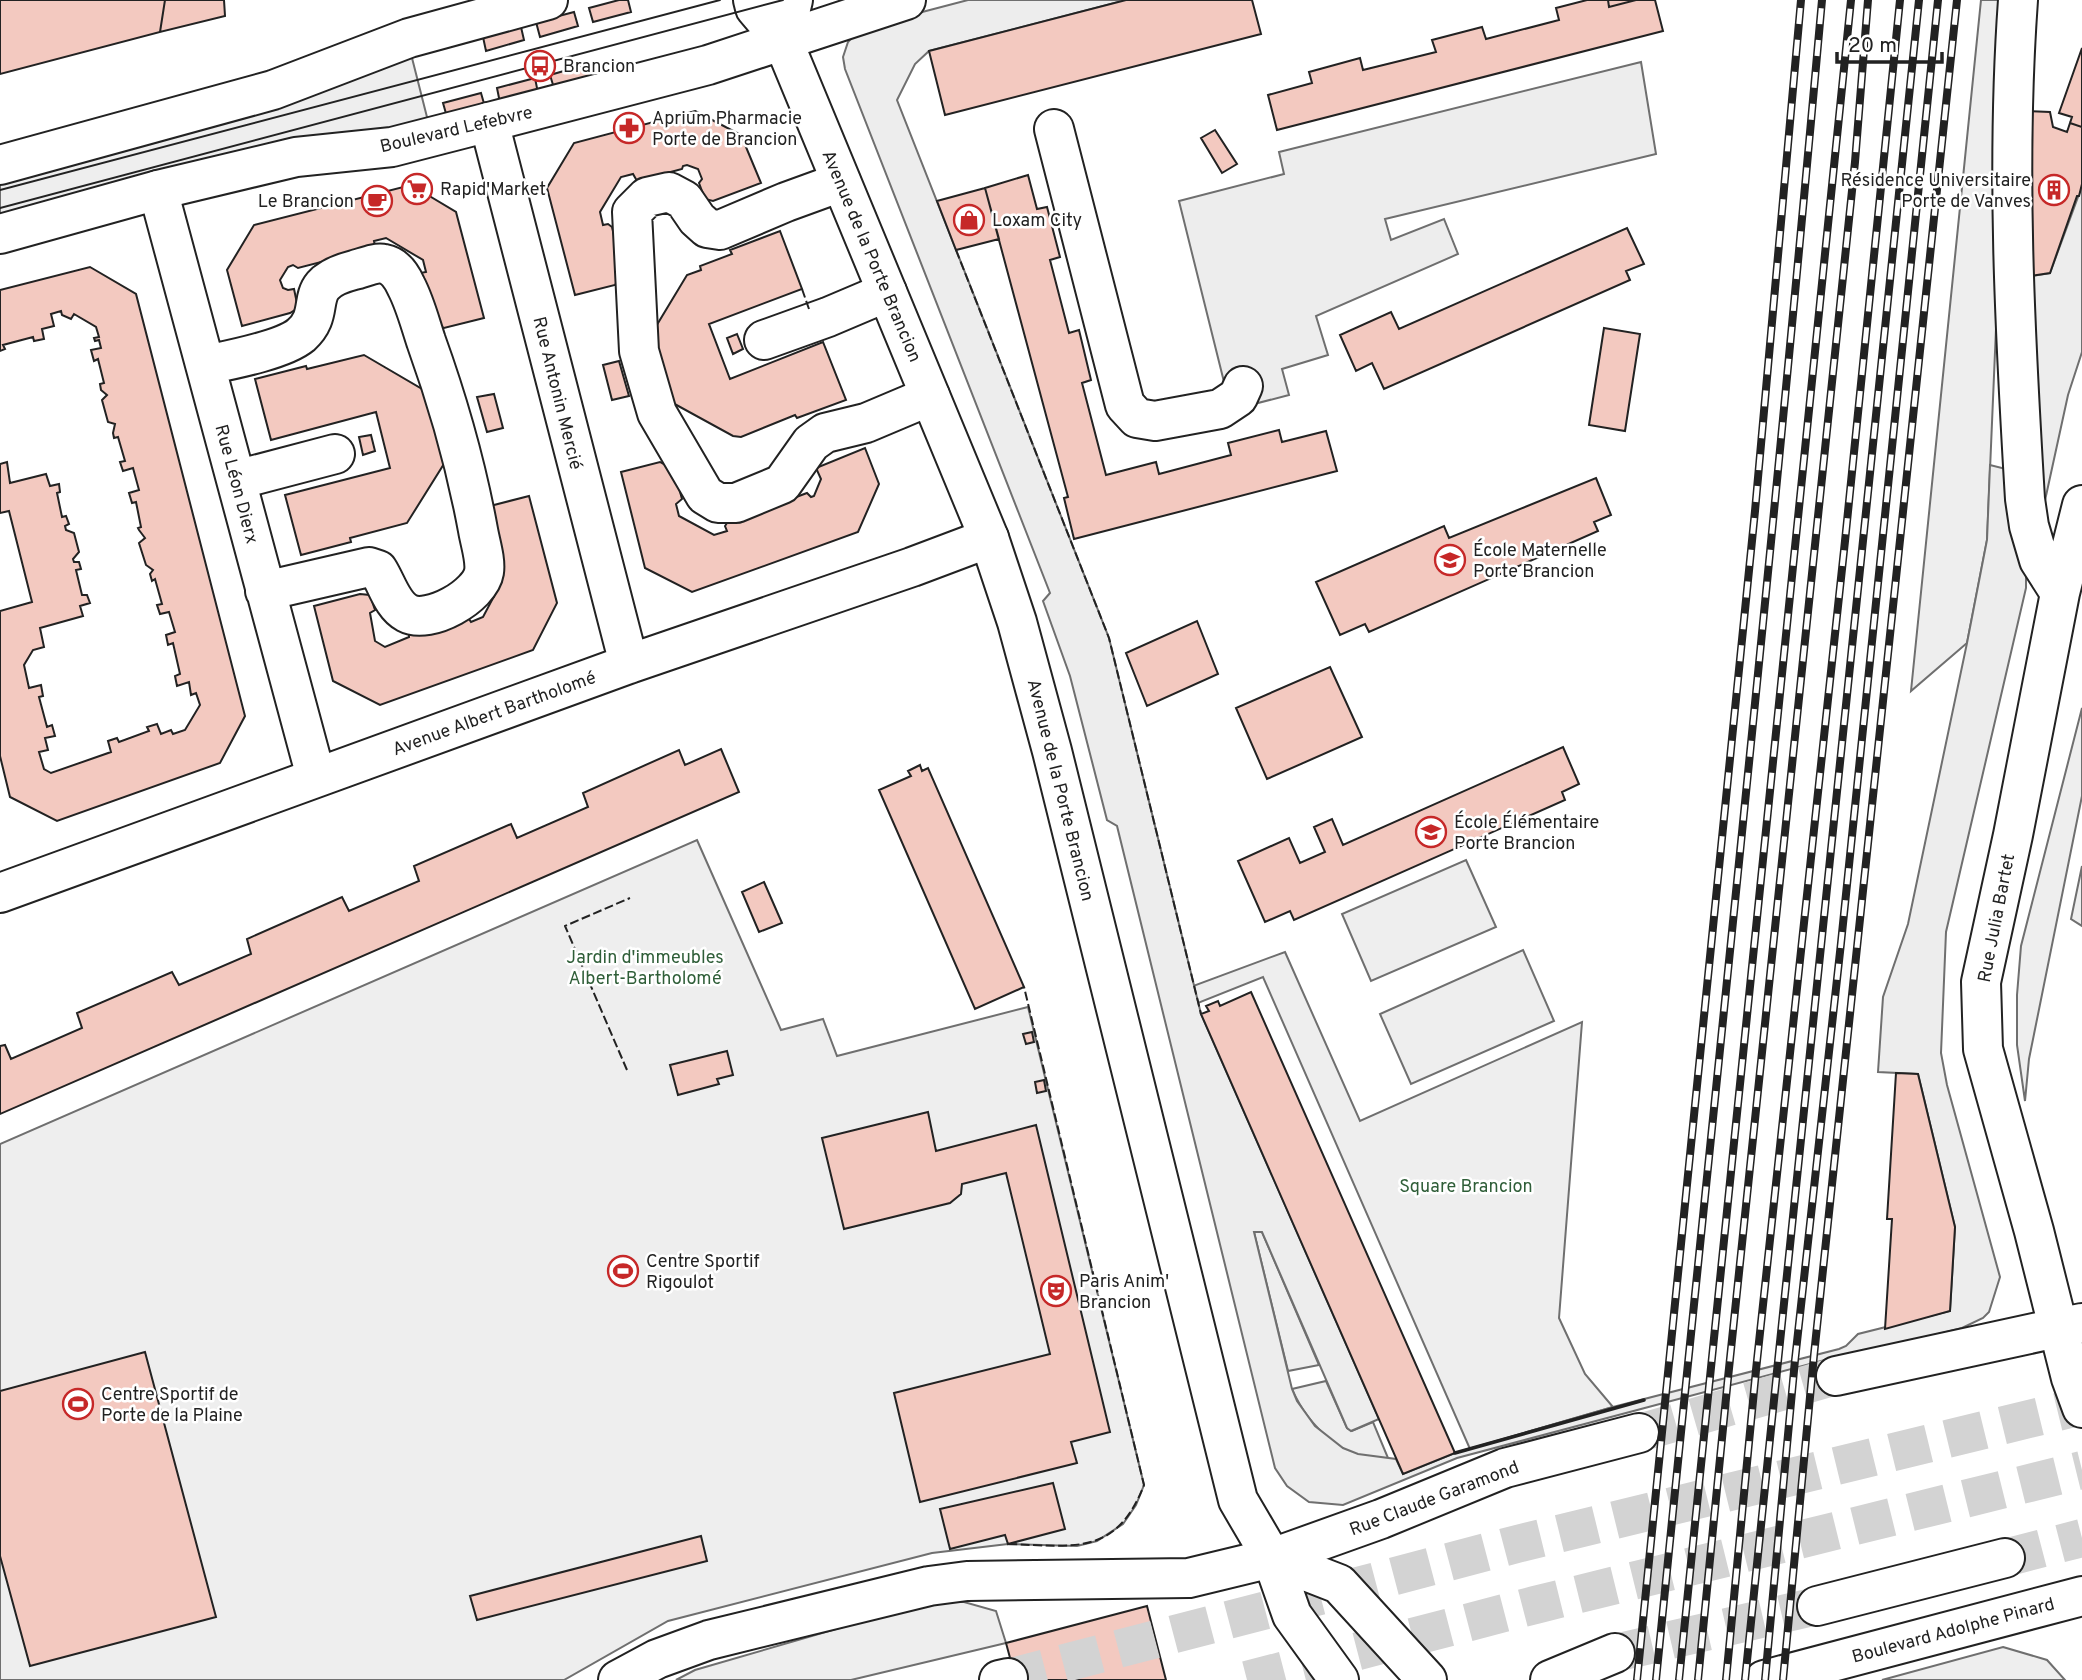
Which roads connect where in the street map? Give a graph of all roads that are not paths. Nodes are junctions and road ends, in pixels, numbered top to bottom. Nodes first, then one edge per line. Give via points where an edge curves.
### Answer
1 (548, 0) edge
2 (753, 0) edge
3 (793, 0) edge
4 (906, 0) edge
5 (2018, 0) edge
6 (783, 41) junction
7 (489, 122) junction
8 (1054, 129) dead end
9 (0, 165) edge
10 (841, 182) junction
11 (158, 190) junction
12 (0, 234) edge
13 (887, 292) junction
14 (764, 340) dead end
15 (205, 365) junction
16 (1243, 386) dead end
17 (930, 396) junction
18 (335, 454) dead end
19 (236, 480) junction
20 (2082, 505) edge
21 (989, 538) junction
22 (265, 591) junction
23 (2060, 593) junction
24 (629, 664) junction
25 (316, 777) junction
26 (0, 893) edge
27 (2070, 1326) edge
28 (1836, 1376) tunnel mouth
29 (2082, 1408) edge
30 (1639, 1433) tunnel mouth
31 (1272, 1558) junction
32 (2005, 1558) tunnel mouth
33 (2082, 1596) edge
34 (1817, 1606) tunnel mouth
35 (1615, 1653) tunnel mouth
36 (618, 1680) edge
37 (1339, 1680) edge
38 (1427, 1680) edge
39 (1550, 1680) edge
40 (1764, 1680) edge

1 - 9 main road via 409,37 273,90
2 - 6 main road, Avenue de la Porte Brancion
3 - 6 main road
4 - 6 main road, Boulevard Lefebvre
5 - 23 main road via 2012,134 2025,499 2039,559
6 - 7 main road, Boulevard Lefebvre
6 - 10 main road, Avenue de la Porte Brancion
7 - 11 main road, Boulevard Lefebvre via 391,147 296,158
7 - 24 main road, Rue Antonin Mercié
8 - 16 main road via 1125,405 1136,418 1154,421 1220,409 1238,397
10 - 13 main road, Avenue de la Porte Brancion
10 - 17 main road via 720,230 707,228 684,200 669,192 647,197 632,212 639,351 657,413 705,495 718,503 736,503 782,484 811,443 825,433 866,423
11 - 12 main road, Boulevard Lefebvre
11 - 15 main road, Rue Léon Dierx
13 - 14 main road
13 - 17 main road, Avenue de la Porte Brancion
15 - 19 main road, Rue Léon Dierx
15 - 22 main road via 294,340 312,319 320,288 334,275 381,263 390,266 407,286 469,483 485,570 479,586 455,606 419,616 407,613 391,596 378,570 369,567
17 - 21 main road, Avenue de la Porte Brancion
18 - 19 main road
19 - 22 main road, Rue Léon Dierx
20 - 23 main road, Rue Julia Bartet
21 - 24 main road, Avenue Albert Bartholomé
21 - 31 main road, Avenue de la Porte Brancion via 1052,751 1230,1474 1238,1500
22 - 25 main road, Rue Léon Dierx
23 - 27 main road, Rue Julia Bartet via 1981,982 1983,1049 2034,1231
24 - 25 main road, Avenue Albert Bartholomé
25 - 26 main road, Avenue Albert Bartholomé
27 - 28 main road
27 - 29 main road, Rue Julia Bartet
30 - 31 main road, Rue Claude Garamond via 1505,1468
31 - 36 main road, Rue Claude Garamond via 1189,1578 967,1581 929,1586 709,1640 657,1659
31 - 37 main road, Avenue de la Porte Brancion via 1292,1615
31 - 38 main road via 1339,1584
32 - 34 main road
33 - 40 main road, Boulevard Adolphe Pinard
35 - 39 main road

